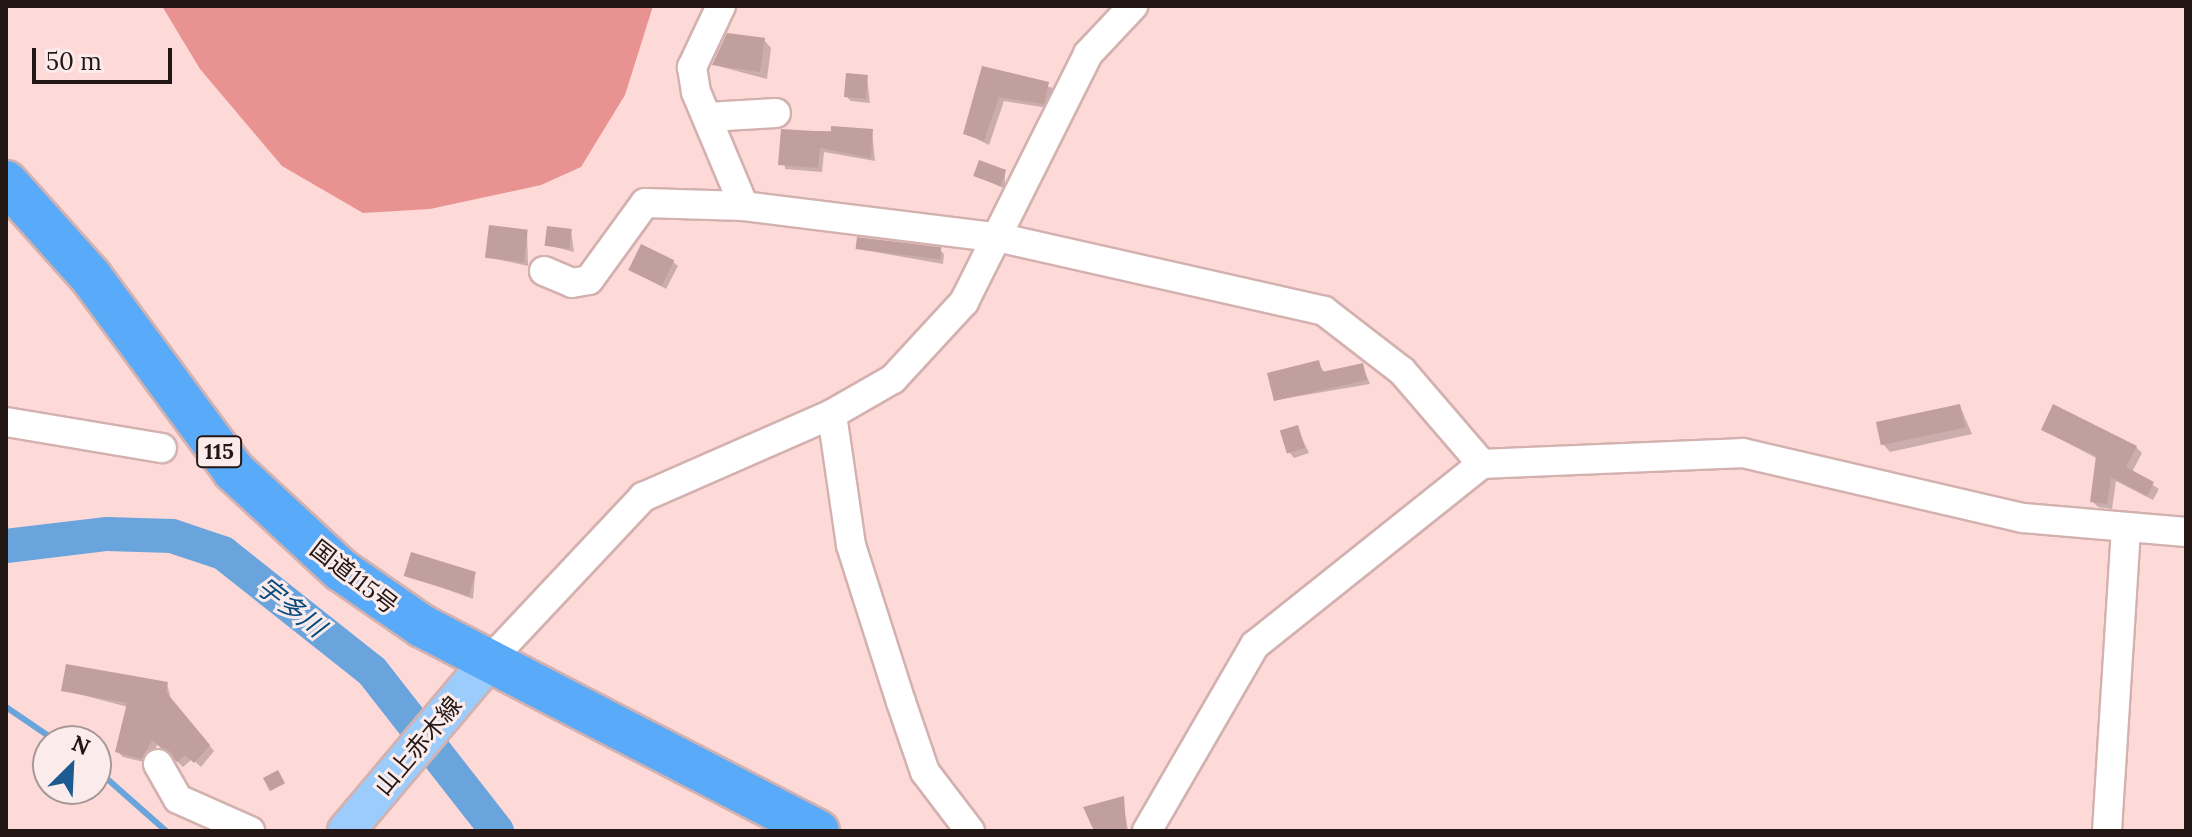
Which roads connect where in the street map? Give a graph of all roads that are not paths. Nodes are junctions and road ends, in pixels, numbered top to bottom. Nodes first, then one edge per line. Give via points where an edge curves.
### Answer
1 (721, 6) edge
2 (1133, 6) edge
3 (776, 113) dead end
4 (708, 117) junction
5 (6, 182) edge
6 (744, 206) junction
7 (1001, 238) junction
8 (544, 271) dead end
9 (832, 414) junction
10 (6, 422) edge
11 (162, 448) dead end
12 (1482, 464) junction
13 (2126, 528) junction
14 (2186, 532) edge
15 (485, 666) junction
16 (158, 764) dead end
17 (250, 831) edge
18 (346, 831) edge
19 (818, 831) edge
20 (970, 831) edge
21 (1147, 831) edge
22 (2107, 831) edge

1 - 4 street via 692,67
2 - 7 street via 1088,54
3 - 4 street
4 - 6 street
5 - 15 highway, 国道115号 / 115 via 91,277 234,471 386,605
6 - 7 street
6 - 8 street via 645,203 589,280 572,283
7 - 9 street via 934,341 893,379
7 - 12 street via 1324,311 1402,371
9 - 15 street via 643,497
9 - 20 street via 851,545 901,702 925,772
10 - 11 street
12 - 13 street via 1727,452 2023,518
12 - 21 street via 1255,645
13 - 14 street
13 - 22 street
15 - 18 main road, 山上赤木線
15 - 19 highway, 国道115号 / 115
16 - 17 street via 178,799

